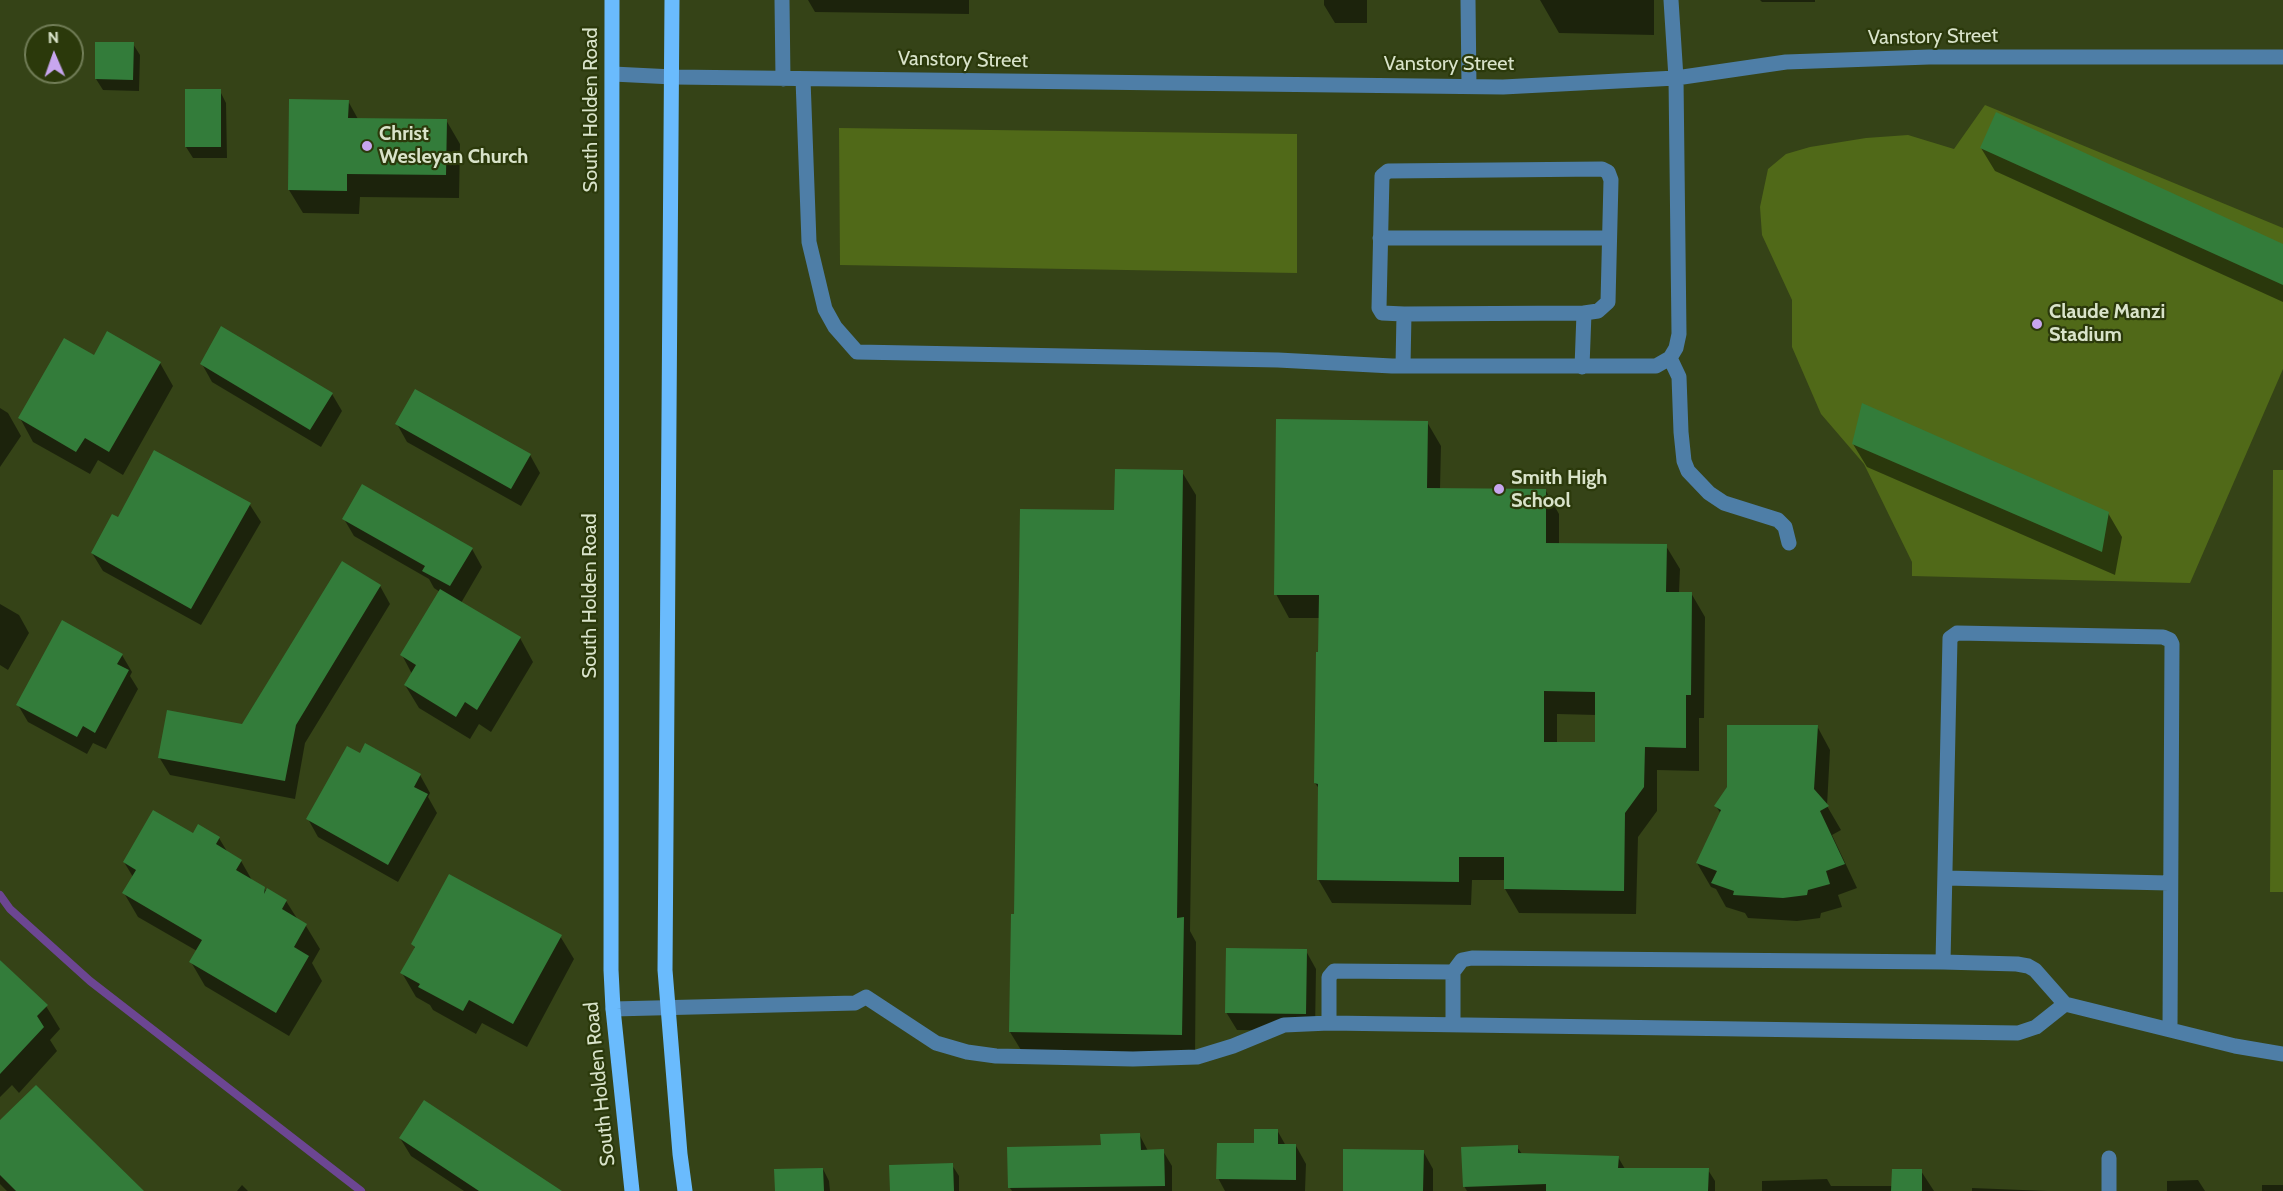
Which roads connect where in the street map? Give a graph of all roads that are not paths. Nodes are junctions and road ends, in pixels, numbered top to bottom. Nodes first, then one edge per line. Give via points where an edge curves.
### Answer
1 (612, 0) edge
2 (672, 0) edge
3 (782, 0) edge
4 (1468, 0) edge
5 (1671, 0) edge
6 (2283, 57) edge
7 (613, 74) junction
8 (673, 77) junction
9 (1676, 78) junction
10 (783, 79) junction
11 (803, 79) junction
12 (1469, 86) junction
13 (1380, 238) junction
14 (1609, 238) junction
15 (1584, 313) junction
16 (1404, 314) junction
17 (1670, 358) junction
18 (1397, 366) junction
19 (1582, 367) junction
20 (1789, 543) dead end
21 (1945, 878) junction
22 (2169, 883) junction
23 (1943, 962) junction
24 (1453, 972) junction
25 (2065, 1004) junction
26 (668, 1006) junction
27 (613, 1009) junction
28 (1329, 1023) junction
29 (1453, 1024) junction
30 (2170, 1028) junction
31 (2283, 1054) edge
32 (2109, 1158) dead end
33 (632, 1191) edge
34 (685, 1191) edge
35 (2109, 1191) edge

1 - 7 main road, South Holden Road
2 - 8 main road
3 - 10 street
4 - 12 street
5 - 9 street
6 - 9 street, Vanstory Street via 1786,62
7 - 8 street, Vanstory Street
7 - 27 main road, South Holden Road
8 - 10 street, Vanstory Street
8 - 26 main road via 665,970
9 - 12 street, Vanstory Street
9 - 17 street via 1679,334
10 - 11 street, Vanstory Street
11 - 12 street, Vanstory Street
11 - 18 street via 809,242 825,309 857,352
13 - 14 street
13 - 14 street via 1380,183 1388,171 1602,169 1611,180
13 - 16 street via 1378,308 1382,313
14 - 15 street via 1608,302 1598,311
15 - 16 street
15 - 19 street
16 - 18 street
17 - 19 street via 1656,366
17 - 20 street via 1679,377 1688,471 1724,503 1778,520 1785,527
18 - 19 street
21 - 22 street
21 - 22 street via 1950,638 1957,633 2163,637 2172,644
21 - 23 street
22 - 30 street
23 - 24 street via 1472,958 1462,960
23 - 25 street via 2028,966
24 - 28 street via 1334,971 1329,977
24 - 29 street
25 - 29 street via 2036,1027 2018,1033
25 - 30 street
26 - 27 street
26 - 28 street via 855,1002 866,998 936,1043 996,1056 1197,1057 1233,1047 1284,1025
26 - 34 main road
27 - 33 main road, South Holden Road
28 - 29 street
30 - 31 street
32 - 35 street

